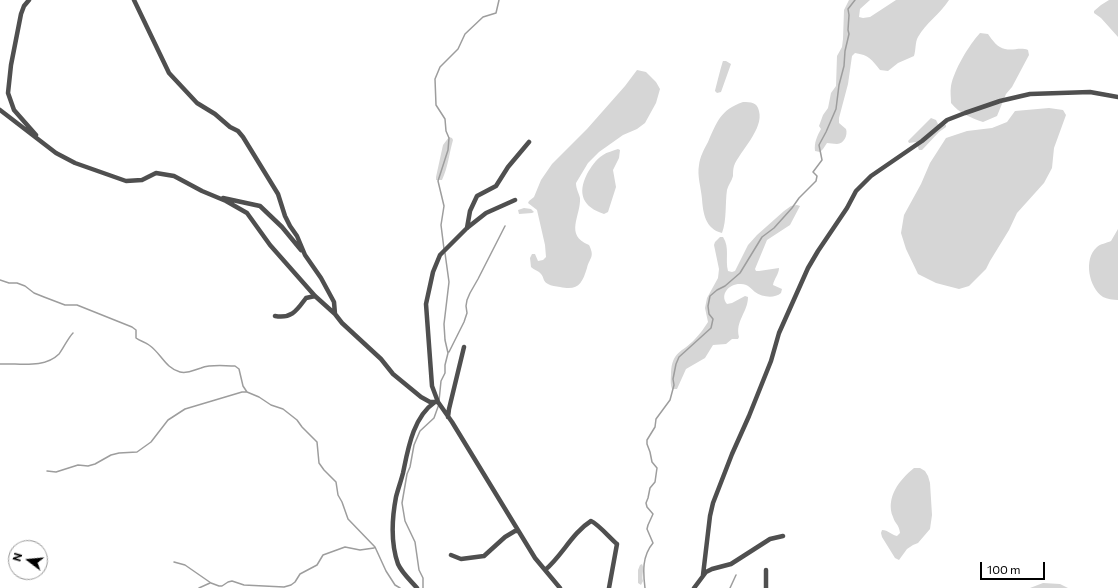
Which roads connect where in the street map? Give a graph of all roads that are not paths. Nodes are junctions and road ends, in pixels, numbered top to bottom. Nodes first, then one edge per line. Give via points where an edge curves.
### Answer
1 (29, 0) edge
2 (134, 0) edge
3 (1118, 97) edge
4 (0, 110) edge
5 (41, 141) junction
6 (529, 142) dead end
7 (212, 195) junction
8 (515, 200) dead end
9 (467, 228) junction
10 (305, 255) junction
11 (315, 296) junction
12 (334, 314) junction
13 (275, 316) dead end
14 (464, 347) dead end
15 (436, 402) junction
16 (448, 417) junction
17 (518, 531) junction
18 (784, 536) dead end
19 (451, 556) dead end
20 (545, 570) junction
21 (766, 570) dead end
22 (703, 575) junction
23 (417, 588) edge
24 (560, 588) edge
25 (610, 588) edge
26 (694, 588) edge
27 (766, 588) edge

1 - 5 street via 21,14 8,93 14,110
2 - 10 street via 169,73 197,103 243,137 278,194 285,216
3 - 22 street via 1090,92 1030,94 965,113 947,120 922,141 871,176 856,191 808,268 779,333 771,361 713,503
4 - 5 street
5 - 7 street via 56,154 75,163 126,181 142,180 156,173 174,176
6 - 9 street via 496,186 477,196 470,211
7 - 10 street via 260,206
7 - 11 street via 247,213 270,245
8 - 9 street via 486,213
9 - 15 street via 440,255 433,272 426,304 432,386
10 - 12 street via 334,302
11 - 12 street
11 - 13 street via 306,298 298,309 287,317
12 - 15 street via 393,374 421,397
14 - 16 street
15 - 16 street
15 - 23 street via 424,413 409,443 393,514 394,547 399,565
16 - 17 street
17 - 19 street via 506,537 484,556 461,559
17 - 20 street
18 - 22 street via 770,539 731,564 712,569
20 - 24 street
20 - 25 street via 583,526 591,521 617,544
21 - 27 street
22 - 26 street

